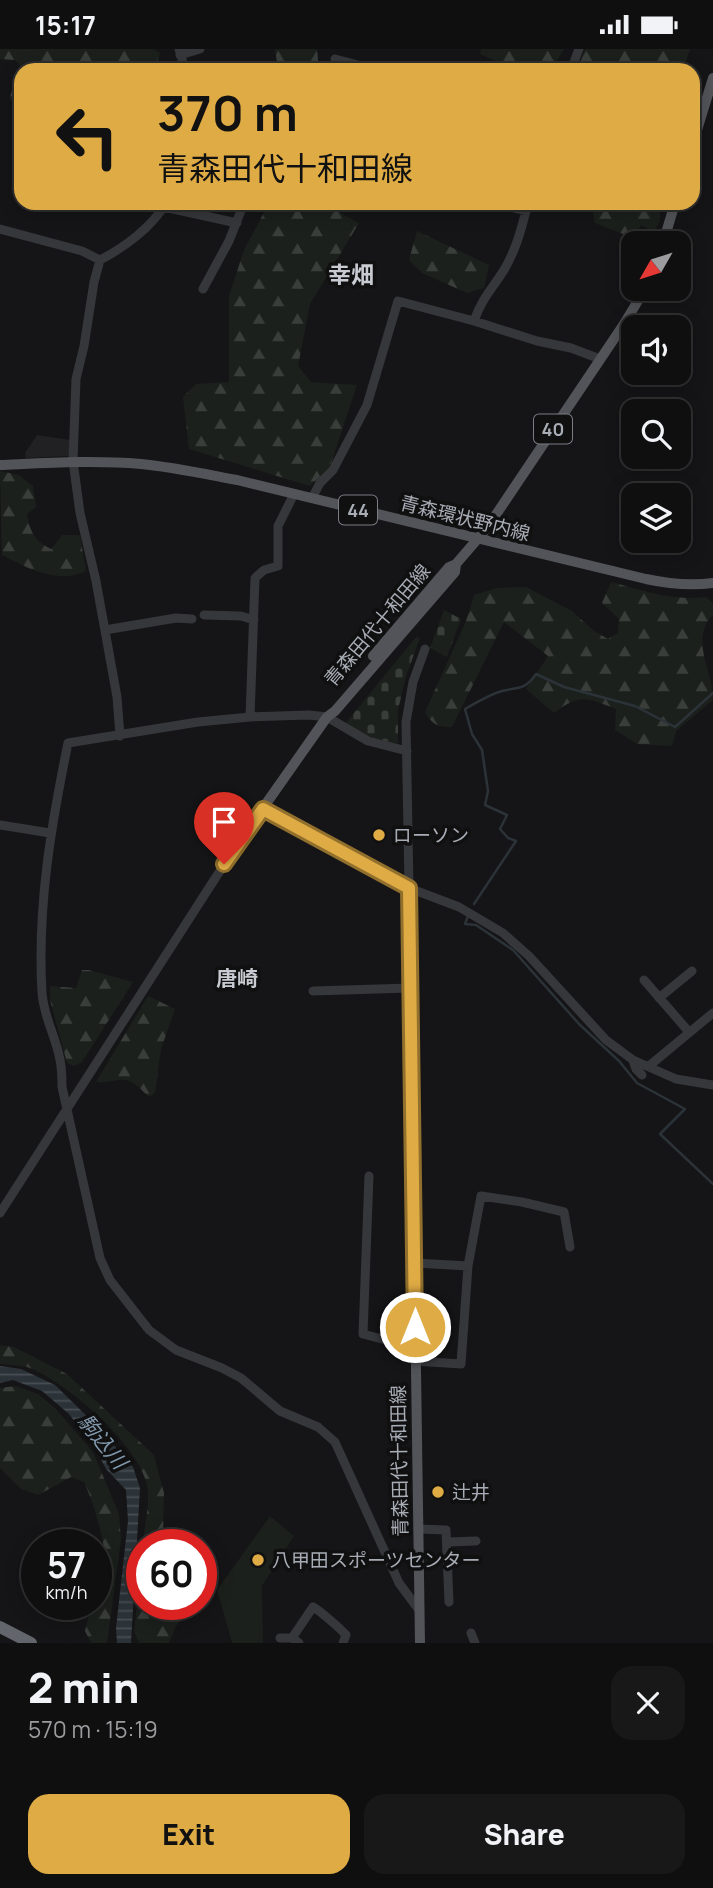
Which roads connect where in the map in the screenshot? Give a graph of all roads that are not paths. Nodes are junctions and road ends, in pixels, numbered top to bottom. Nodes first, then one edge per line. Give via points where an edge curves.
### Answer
1 (200, 49) edge
2 (179, 52) edge
3 (335, 59) dead end
4 (350, 63) edge
5 (713, 78) edge
6 (708, 108) edge
7 (700, 127) edge
8 (160, 210) edge
9 (185, 210) edge
10 (242, 210) edge
11 (526, 210) edge
12 (674, 210) edge
13 (237, 223) junction
14 (0, 229) edge
15 (667, 231) edge
16 (100, 260) junction
17 (203, 289) dead end
18 (637, 301) edge
19 (474, 321) junction
20 (600, 359) junction
21 (73, 461) junction
22 (0, 465) edge
23 (294, 494) junction
24 (312, 498) junction
25 (478, 539) junction
26 (713, 583) edge
27 (204, 615) dead end
28 (192, 619) dead end
29 (254, 620) junction
30 (104, 630) junction
31 (425, 649) dead end
32 (328, 715) junction
33 (250, 717) junction
34 (120, 736) junction
35 (407, 751) junction
36 (263, 809) junction
37 (0, 825) edge
38 (50, 833) junction
39 (409, 888) junction
40 (692, 971) dead end
41 (644, 980) dead end
42 (410, 988) junction
43 (313, 991) dead end
44 (659, 998) junction
45 (713, 1013) edge
46 (689, 1032) junction
47 (645, 1069) junction
48 (712, 1084) edge
49 (68, 1106) junction
50 (369, 1176) dead end
51 (0, 1213) edge
52 (570, 1247) dead end
53 (415, 1263) junction
54 (468, 1266) junction
55 (415, 1348) junction
56 (415, 1361) junction
57 (418, 1529) junction
58 (476, 1541) dead end
59 (448, 1542) junction
60 (449, 1602) dead end
61 (419, 1610) junction
62 (0, 1627) edge
63 (471, 1633) dead end
64 (280, 1638) dead end
65 (295, 1640) edge
66 (31, 1643) edge
67 (343, 1643) edge
68 (420, 1643) edge
69 (475, 1643) edge

1 - 2 street
3 - 4 street
5 - 6 main road
6 - 7 main road
8 - 16 street via 126,244
9 - 13 street
10 - 13 street
11 - 19 street via 514,252 480,302
12 - 15 main road
13 - 17 street
14 - 16 street
16 - 21 street via 76,379
18 - 20 main road, 青森田代十和田線 / 40
19 - 20 street
19 - 24 street via 398,301 366,405 333,470
20 - 25 main road, 青森田代十和田線 / 40
21 - 22 main road, 青森環状野内線 / 44
21 - 23 main road, 青森環状野内線 / 44 via 169,468
21 - 30 street
23 - 24 main road, 青森環状野内線 / 44
23 - 29 street via 278,526 278,566 255,578
24 - 25 main road, 青森環状野内線 / 44
25 - 26 main road, 青森環状野内線 / 44 via 668,584
25 - 32 main road, 青森田代十和田線 / 40 via 403,620
27 - 29 street
28 - 30 street
29 - 33 street
30 - 34 street
31 - 35 street via 409,701
32 - 33 street
32 - 35 street via 364,740
32 - 36 main road, 青森田代十和田線 / 40
33 - 34 street
34 - 38 street via 68,743
35 - 39 street
36 - 39 main road
36 - 49 street
37 - 38 street
38 - 49 street via 42,894 42,993
39 - 42 main road, 青森田代十和田線
39 - 47 street via 459,907 503,933 606,1040
40 - 44 street
41 - 44 street
42 - 43 street
42 - 53 main road, 青森田代十和田線
44 - 46 street
45 - 46 street
46 - 47 street
47 - 48 street
49 - 51 street
49 - 61 street via 100,1258 110,1280 149,1330 176,1350 241,1378 280,1411 318,1427 335,1443 400,1583
50 - 55 street via 363,1334
52 - 54 street via 564,1212 481,1196
53 - 54 street
53 - 55 main road, 青森田代十和田線
54 - 56 street via 461,1364
55 - 56 main road, 青森田代十和田線
56 - 57 main road, 青森田代十和田線
57 - 59 street via 444,1528
57 - 61 main road, 青森田代十和田線
58 - 59 street
59 - 60 street
61 - 68 main road, 青森田代十和田線
62 - 66 highway
63 - 69 street
64 - 65 street
65 - 67 street via 313,1607 346,1635

